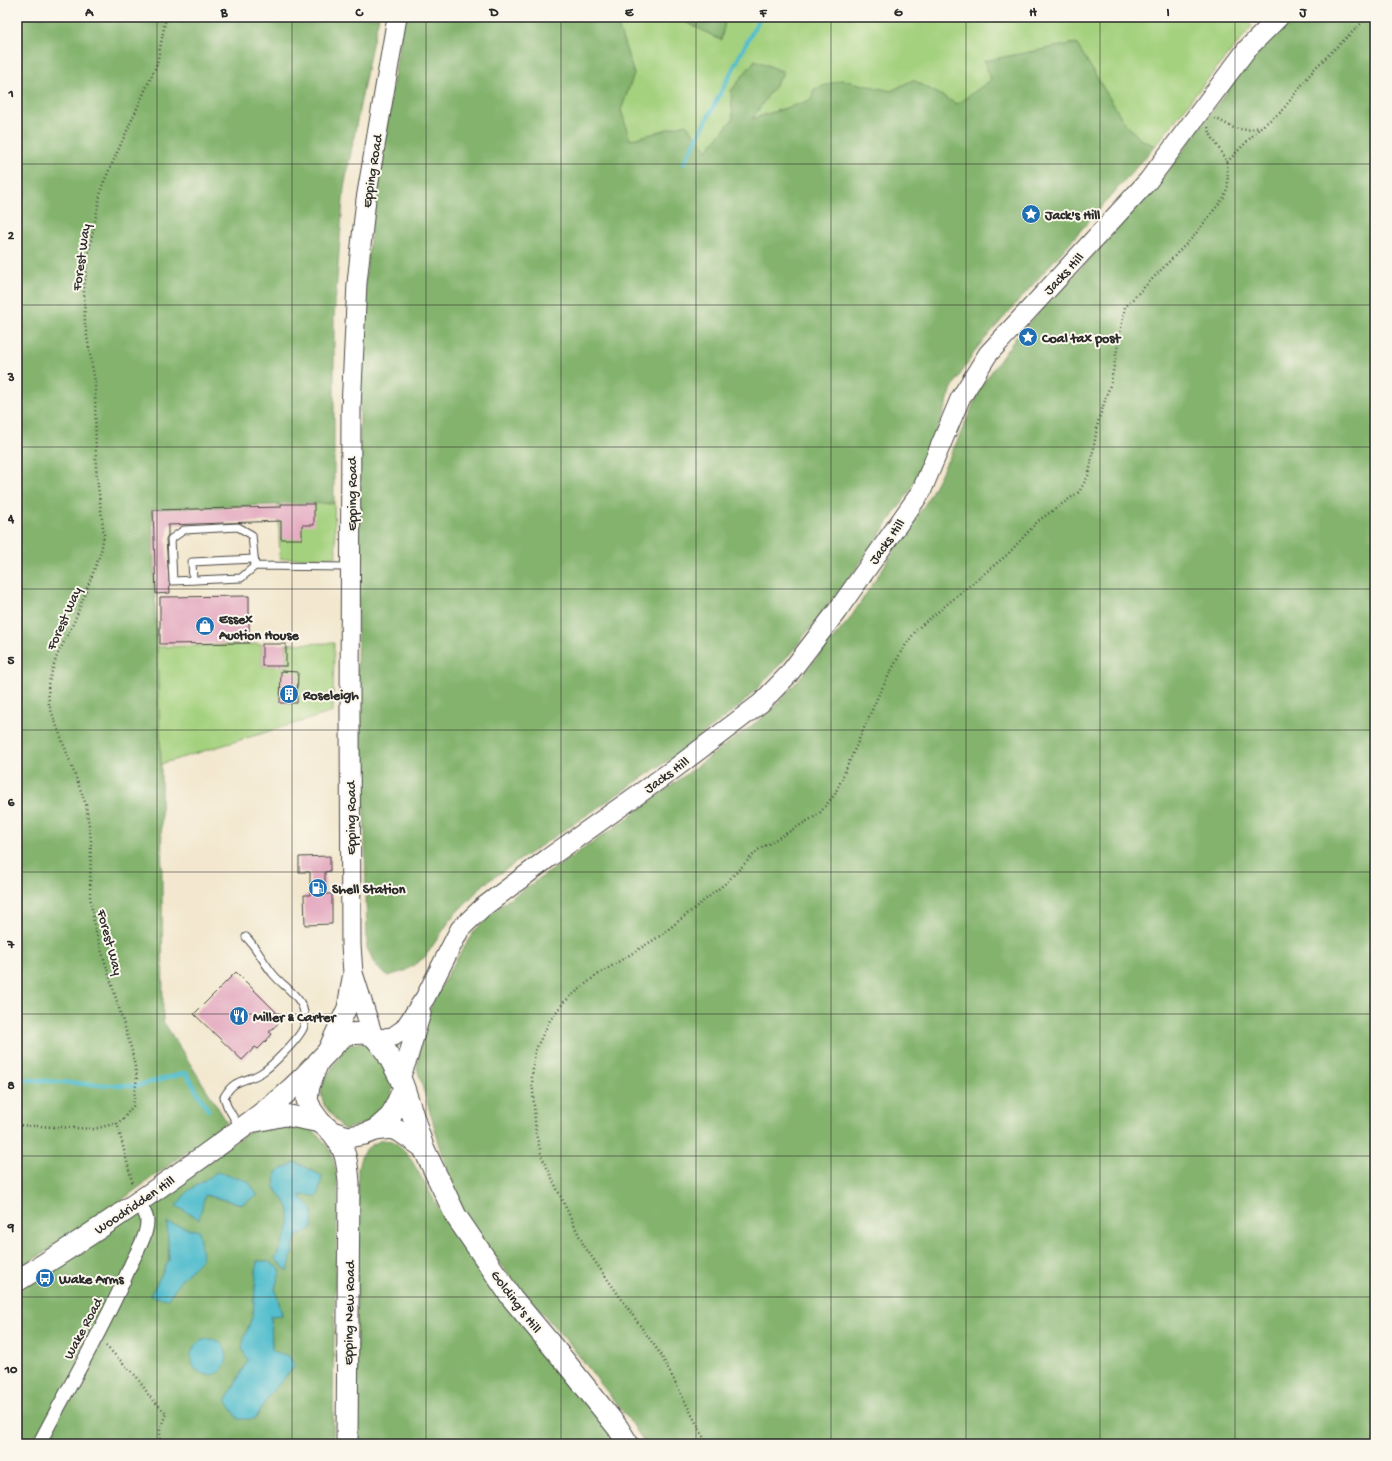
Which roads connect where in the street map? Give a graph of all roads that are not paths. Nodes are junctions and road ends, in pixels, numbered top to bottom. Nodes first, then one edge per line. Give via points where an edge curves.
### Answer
1 (396, 17) edge
2 (1278, 17) edge
3 (254, 563) junction
4 (352, 567) junction
5 (193, 580) junction
6 (246, 937) dead end
7 (353, 973) junction
8 (425, 998) junction
9 (375, 1038) junction
10 (322, 1057) junction
11 (402, 1083) junction
12 (244, 1126) junction
13 (326, 1127) junction
14 (370, 1132) junction
15 (423, 1147) junction
16 (349, 1182) junction
17 (138, 1203) junction
18 (17, 1281) edge
19 (39, 1444) edge
20 (347, 1444) edge
21 (628, 1444) edge

1 - 4 main road, Epping Road via 366,200 357,283 351,408
2 - 8 main road, Jacks Hill via 1247,49 1148,181 988,354 960,398 921,492 837,611 788,675 761,703 482,908 460,929
3 - 4 lane
3 - 5 lane via 241,578
3 - 5 lane via 192,562
3 - 5 lane via 252,535 238,527 184,530 171,539 173,581
4 - 7 main road, Epping Road via 350,867
6 - 12 lane via 276,978 296,996 305,1015 304,1026 299,1036 266,1070 229,1087 224,1097 227,1106
7 - 9 main road, Epping Road
7 - 10 main road, Epping Road via 347,1008
8 - 9 main road via 404,1029 394,1036
8 - 11 main road
9 - 10 main road via 366,1033 346,1034
9 - 11 main road via 387,1053
10 - 12 main road, Woodridden Hill via 298,1083
10 - 13 main road via 309,1086 307,1100 312,1111
11 - 14 main road via 391,1116
11 - 15 main road, Golding's Hill
12 - 13 main road, Woodridden Hill via 285,1115
12 - 17 main road, Woodridden Hill
13 - 14 main road via 348,1137
13 - 16 main road, Epping New Road via 342,1144
14 - 15 main road via 391,1128
14 - 16 main road, Epping New Road via 356,1146
15 - 21 main road, Golding's Hill via 456,1216 508,1292
16 - 20 main road, Epping New Road
17 - 18 main road, Woodridden Hill
17 - 19 street, Wake Road via 147,1220 145,1231 119,1294

